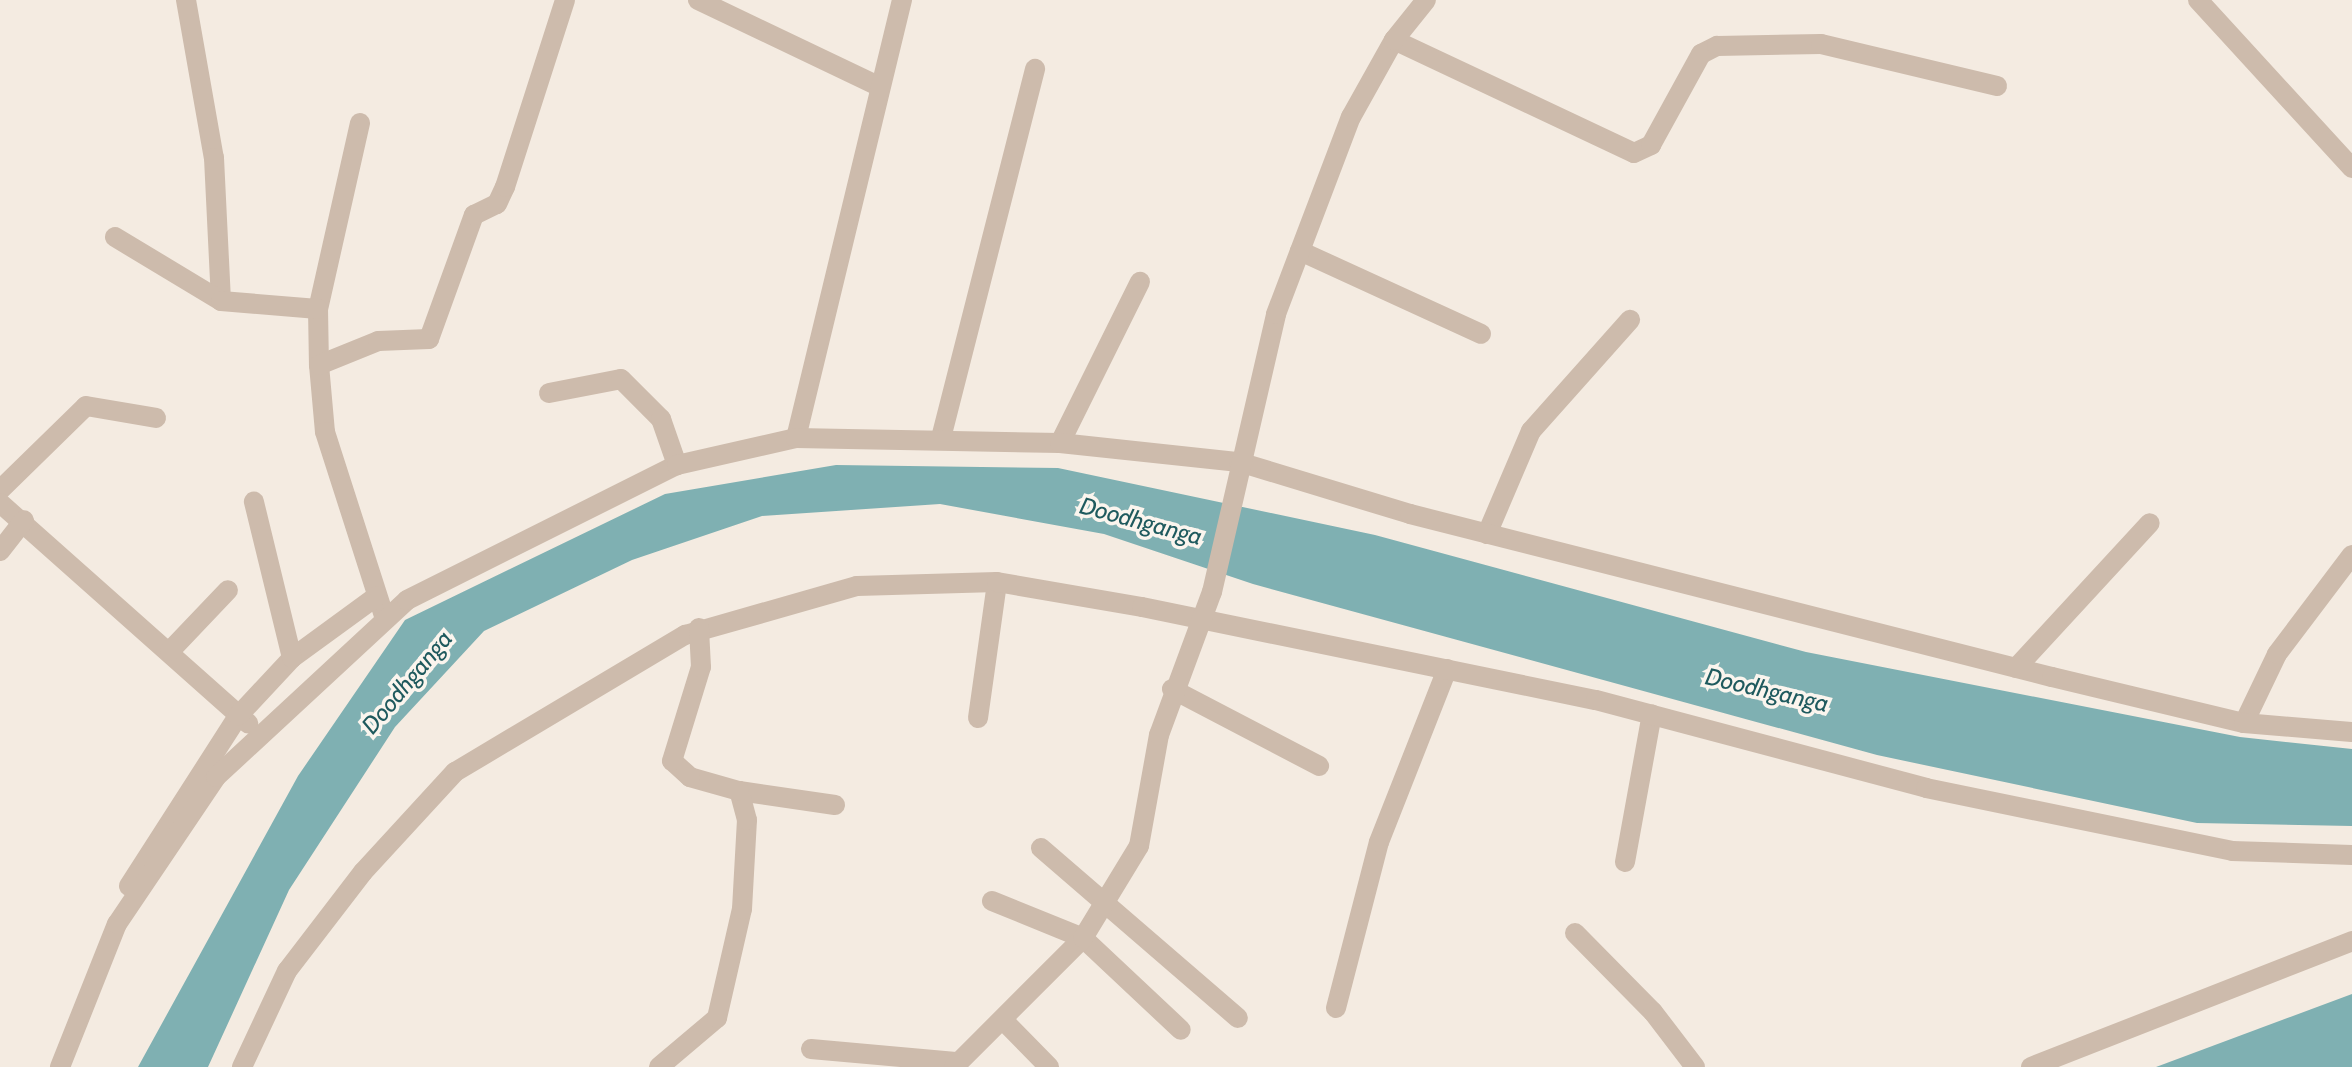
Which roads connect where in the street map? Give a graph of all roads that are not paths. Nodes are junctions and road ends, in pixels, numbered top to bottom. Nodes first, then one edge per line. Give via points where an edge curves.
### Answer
1 (186, 0) edge
2 (565, 0) edge
3 (698, 0) edge
4 (902, 0) edge
5 (1426, 0) edge
6 (2198, 0) edge
7 (1394, 40) junction
8 (1035, 69) dead end
9 (1997, 86) dead end
10 (880, 87) junction
11 (360, 123) dead end
12 (2352, 168) edge
13 (115, 237) dead end
14 (1300, 251) junction
15 (1140, 282) dead end
16 (221, 301) junction
17 (318, 309) junction
18 (1630, 320) dead end
19 (1481, 334) dead end
20 (319, 365) junction
21 (549, 393) dead end
22 (156, 418) dead end
23 (796, 438) junction
24 (941, 438) junction
25 (1060, 443) junction
26 (677, 465) junction
27 (1237, 471) junction
28 (0, 490) edge
29 (254, 502) dead end
30 (0, 503) edge
31 (24, 520) junction
32 (2150, 523) dead end
33 (1487, 534) junction
34 (0, 551) edge
35 (2352, 555) edge
36 (997, 582) junction
37 (228, 590) dead end
38 (377, 596) junction
39 (385, 619) junction
40 (1203, 622) junction
41 (699, 628) junction
42 (170, 651) junction
43 (292, 658) junction
44 (2016, 668) junction
45 (1447, 669) junction
46 (1172, 689) junction
47 (1652, 714) junction
48 (238, 716) junction
49 (978, 718) dead end
50 (2244, 723) junction
51 (259, 731) junction
52 (2352, 732) edge
53 (1319, 766) dead end
54 (739, 791) junction
55 (835, 805) dead end
56 (1041, 848) dead end
57 (2352, 855) edge
58 (1625, 862) dead end
59 (1108, 899) junction
60 (992, 901) dead end
61 (117, 924) junction
62 (1575, 933) dead end
63 (1083, 938) junction
64 (2352, 941) edge
65 (1336, 1008) dead end
66 (1238, 1018) dead end
67 (1005, 1022) junction
68 (1181, 1030) dead end
69 (811, 1049) dead end
70 (956, 1065) edge
71 (60, 1067) edge
72 (242, 1067) edge
73 (659, 1067) edge
74 (1049, 1067) edge
75 (1695, 1067) edge
76 (2031, 1067) edge

1 - 16 street via 214,158
2 - 20 street via 505,187 497,204 474,215 429,339 421,345 378,341
3 - 10 street
4 - 10 street
5 - 7 street
6 - 12 street
7 - 9 street via 1634,153 1651,145 1697,60 1717,46 1821,44
7 - 14 street via 1351,117
8 - 24 street
10 - 23 street
11 - 17 street
13 - 16 street
14 - 19 street
14 - 27 street via 1276,314
15 - 25 street
16 - 17 street
17 - 20 street
18 - 33 street via 1531,431
20 - 38 street via 325,432
21 - 26 street via 621,379 661,419
22 - 28 street via 86,406
23 - 24 street
23 - 26 street
24 - 25 street
25 - 27 street
26 - 39 street via 420,592
27 - 33 street
27 - 40 street
29 - 43 street
30 - 31 street
31 - 34 street
31 - 42 street
32 - 44 street
33 - 44 street
35 - 50 street via 2277,654
36 - 40 street
36 - 41 street via 857,586
36 - 49 street
37 - 42 street
38 - 39 street
38 - 43 street
39 - 51 street
40 - 45 street
40 - 46 street
41 - 54 street via 701,667 672,761 690,777
41 - 72 street via 455,772 363,872 287,971
42 - 48 street
43 - 48 street
44 - 50 street
45 - 47 street
45 - 65 street via 1379,842
46 - 53 street
46 - 59 street via 1139,846
47 - 57 street via 1926,788 2232,851
47 - 58 street
48 - 51 street
48 - 61 street via 161,828 128,887
50 - 52 street
51 - 61 street via 216,777
54 - 55 street
54 - 73 street via 747,820 742,909 725,996 717,1018
56 - 59 street
59 - 63 street
59 - 66 street
60 - 63 street
61 - 71 street
62 - 75 street via 1653,1012
63 - 67 street
63 - 68 street
64 - 76 street
67 - 70 street
67 - 74 street
69 - 70 street

